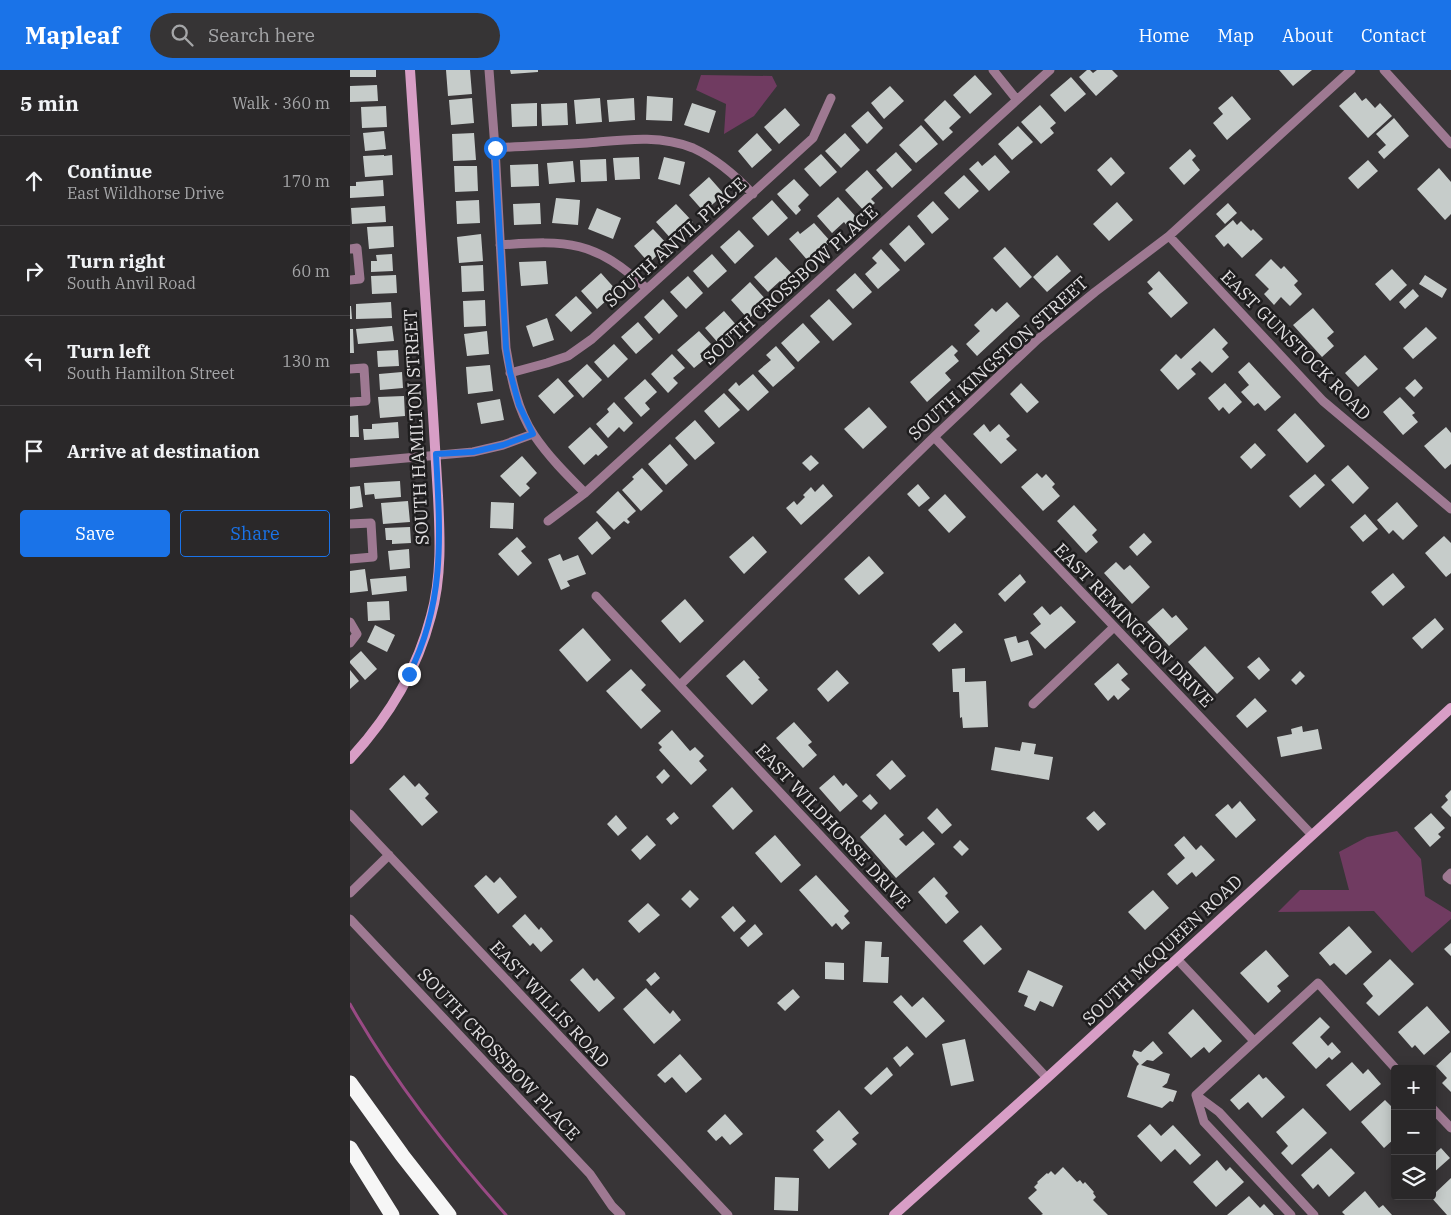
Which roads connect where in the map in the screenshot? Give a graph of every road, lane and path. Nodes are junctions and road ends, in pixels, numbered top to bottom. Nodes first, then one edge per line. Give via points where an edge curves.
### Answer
1 (410, 70) edge
2 (489, 70) edge
3 (993, 70) edge
4 (1050, 70) edge
5 (1351, 70) edge
6 (1384, 70) edge
7 (832, 98) dead end
8 (1018, 100) junction
9 (1451, 144) edge
10 (495, 148) junction
11 (753, 194) junction
12 (1169, 236) junction
13 (500, 245) junction
14 (350, 249) edge
15 (350, 280) edge
16 (647, 289) junction
17 (350, 369) edge
18 (510, 372) junction
19 (350, 402) edge
20 (533, 434) junction
21 (934, 437) junction
22 (436, 454) junction
23 (350, 462) edge
24 (585, 493) junction
25 (1451, 509) edge
26 (548, 521) dead end
27 (350, 524) edge
28 (350, 559) edge
29 (596, 596) dead end
30 (350, 622) edge
31 (1114, 627) junction
32 (350, 643) edge
33 (680, 685) junction
34 (1033, 704) dead end
35 (1451, 708) edge
36 (350, 759) edge
37 (350, 814) edge
38 (1312, 834) junction
39 (389, 855) junction
40 (350, 893) edge
41 (350, 919) edge
42 (1177, 959) junction
43 (1254, 1041) junction
44 (1392, 1065) edge
45 (1047, 1078) junction
46 (350, 1083) edge
47 (1196, 1095) junction
48 (1434, 1110) edge
49 (1451, 1128) edge
50 (1249, 1145) junction
51 (350, 1148) edge
52 (1237, 1157) junction
53 (392, 1215) edge
54 (449, 1215) edge
55 (621, 1215) edge
56 (728, 1215) edge
57 (894, 1215) edge
58 (1291, 1215) edge
59 (1314, 1215) edge

1 - 22 main road, SOUTH HAMILTON STREET
2 - 10 street
3 - 8 street
4 - 8 street, SOUTH CROSSBOW PLACE
5 - 12 street, SOUTH KINGSTON STREET
6 - 9 street
7 - 11 street, SOUTH ANVIL PLACE via 813,138
8 - 24 street, SOUTH CROSSBOW PLACE
10 - 11 street via 640,139 665,141 692,148 715,160
10 - 13 street
11 - 16 street, SOUTH ANVIL PLACE
12 - 21 street, SOUTH KINGSTON STREET via 1038,339
12 - 25 street, EAST GUNSTOCK ROAD via 1323,401
13 - 16 street via 552,242 581,247 614,262
13 - 18 street
14 - 15 street via 357,248 360,279
16 - 18 street, SOUTH ANVIL PLACE via 592,339 568,356
17 - 19 street via 364,368 366,401
18 - 20 street via 519,405
20 - 22 street via 473,452
20 - 24 street
21 - 31 street, EAST REMINGTON DRIVE
21 - 33 street, SOUTH KINGSTON STREET
22 - 23 street
22 - 36 main road, SOUTH HAMILTON STREET via 440,531 432,614 419,655 398,696
24 - 26 street, SOUTH CROSSBOW PLACE
27 - 28 street via 372,523 374,557
29 - 33 street, EAST WILDHORSE DRIVE
30 - 32 street via 357,634
31 - 34 street
31 - 38 street, EAST REMINGTON DRIVE
33 - 45 street, EAST WILDHORSE DRIVE
35 - 38 main road, SOUTH MCQUEEN ROAD
37 - 39 street, EAST WILLIS ROAD
38 - 42 main road, SOUTH MCQUEEN ROAD
39 - 40 street
39 - 56 street, EAST WILLIS ROAD
41 - 55 street, SOUTH CROSSBOW PLACE via 590,1174
42 - 43 street
42 - 45 main road, SOUTH MCQUEEN ROAD
43 - 44 street via 1318,983
43 - 47 street
45 - 57 main road, SOUTH MCQUEEN ROAD
46 - 54 highway
47 - 50 street via 1219,1112
47 - 52 street via 1204,1122
48 - 49 street
50 - 52 street
50 - 59 street
51 - 53 highway
52 - 58 street

